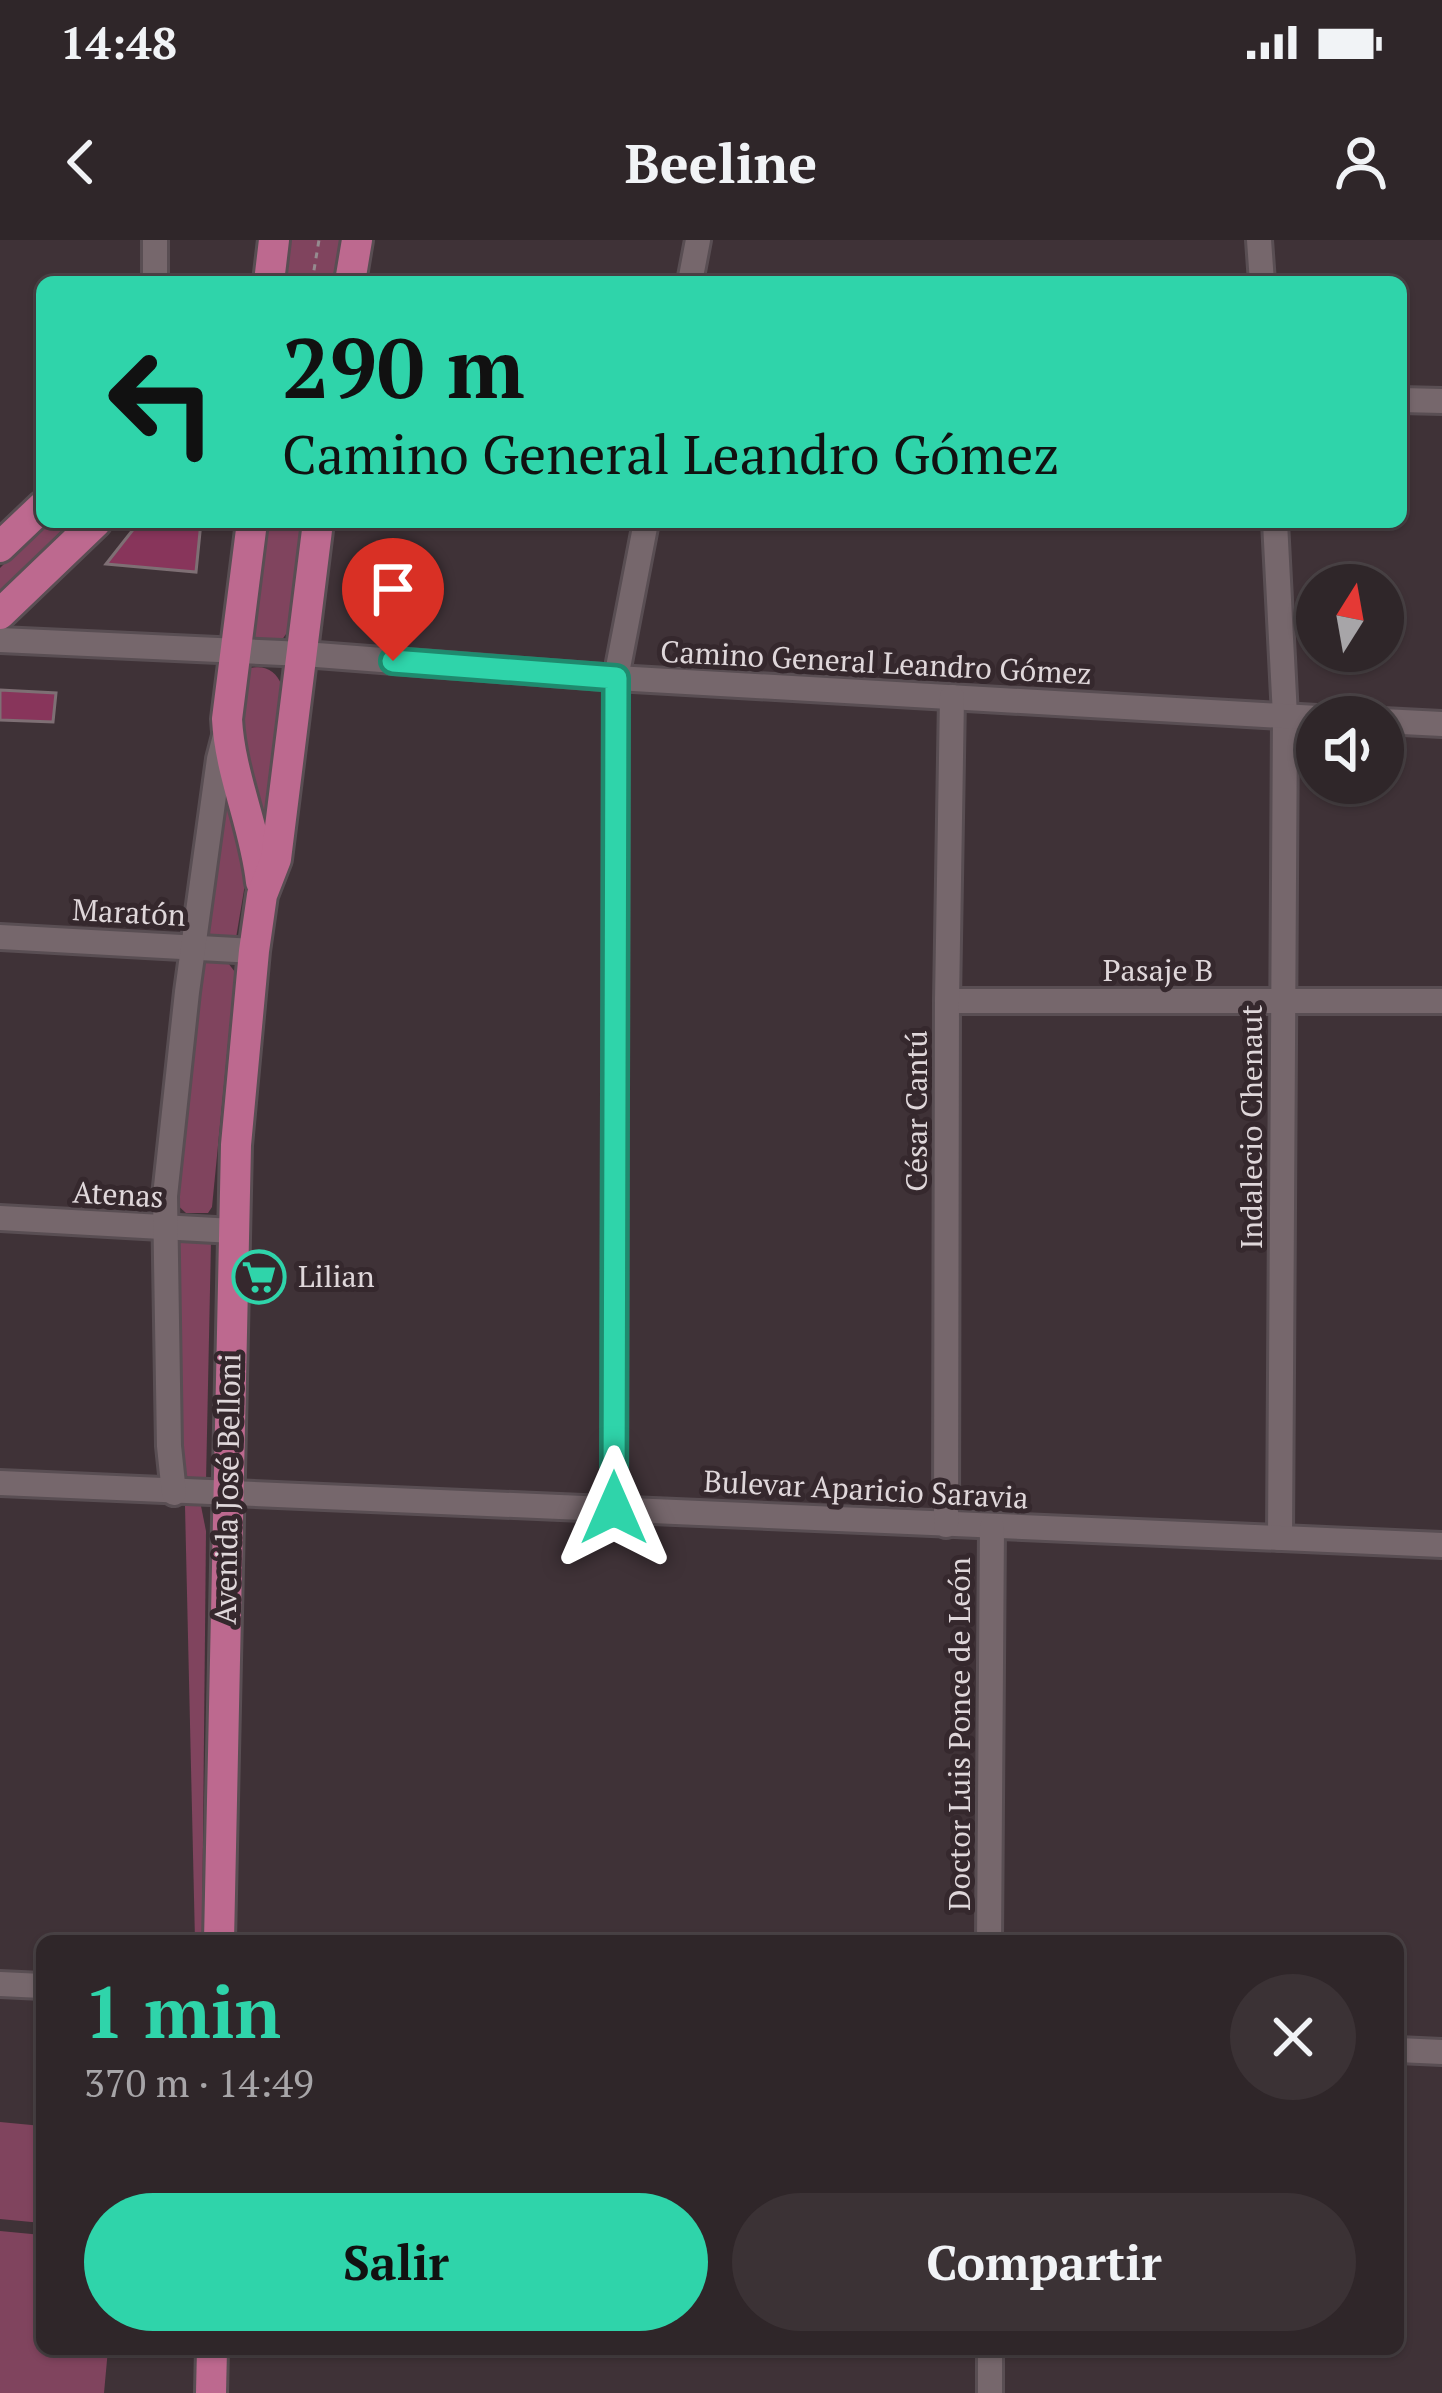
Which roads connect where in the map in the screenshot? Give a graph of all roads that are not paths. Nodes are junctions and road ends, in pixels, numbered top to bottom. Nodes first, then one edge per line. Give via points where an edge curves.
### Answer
1 (155, 240) edge
2 (357, 240) edge
3 (698, 240) edge
4 (1259, 240) edge
5 (154, 276) edge
6 (351, 276) edge
7 (691, 276) edge
8 (1262, 276) edge
9 (1407, 400) edge
10 (1442, 401) edge
11 (36, 513) edge
12 (90, 528) edge
13 (251, 528) edge
14 (317, 528) edge
15 (645, 528) edge
16 (1276, 528) edge
17 (0, 548) edge
18 (0, 614) edge
19 (0, 640) edge
20 (238, 650) junction
21 (304, 654) junction
22 (616, 678) junction
23 (952, 698) junction
24 (1285, 716) junction
25 (1296, 717) edge
26 (1404, 722) edge
27 (1442, 724) edge
28 (228, 726) junction
29 (262, 895) junction
30 (0, 937) edge
31 (194, 947) junction
32 (254, 951) junction
33 (947, 1000) junction
34 (1283, 1001) junction
35 (1442, 1001) edge
36 (0, 1218) edge
37 (164, 1228) junction
38 (233, 1231) junction
39 (0, 1484) edge
40 (174, 1493) junction
41 (228, 1495) junction
42 (614, 1508) junction
43 (946, 1525) junction
44 (992, 1527) junction
45 (1280, 1538) junction
46 (1442, 1545) edge
47 (219, 1935) edge
48 (989, 1935) edge
49 (0, 1984) edge
50 (36, 1986) edge
51 (1404, 2050) edge
52 (1442, 2052) edge
53 (212, 2355) edge
54 (990, 2355) edge
55 (211, 2393) edge
56 (990, 2393) edge

1 - 5 street
2 - 6 main road
3 - 7 street
4 - 8 street
9 - 10 street
11 - 17 main road
12 - 18 main road
13 - 20 main road, Avenida José Belloni
14 - 21 main road, Avenida José Belloni
15 - 22 street
16 - 24 street, Indalecio Chenaut
19 - 20 street, Camino General Leandro Gómez
20 - 21 street, Camino General Leandro Gómez
20 - 28 main road, Avenida José Belloni
21 - 22 street, Camino General Leandro Gómez
21 - 29 main road, Avenida José Belloni via 276,859
22 - 23 street, Camino General Leandro Gómez
22 - 42 street
23 - 24 street, Camino General Leandro Gómez
23 - 33 street, César Cantú
24 - 25 street, Camino General Leandro Gómez
24 - 34 street, Indalecio Chenaut
26 - 27 street
28 - 29 main road, Avenida José Belloni
28 - 31 street, Avenida José Belloni
29 - 32 main road, Avenida José Belloni
30 - 31 street, Maratón
31 - 32 street, Maratón
31 - 37 street, Avenida José Belloni
32 - 38 main road, Avenida José Belloni
33 - 34 street, Pasaje B
33 - 43 street, César Cantú
34 - 35 street, Pasaje B
34 - 45 street, Indalecio Chenaut
36 - 37 street, Atenas
37 - 38 street, Atenas
37 - 40 street, Avenida José Belloni
38 - 41 main road, Avenida José Belloni
39 - 40 street, Bulevar Aparicio Saravia
40 - 41 street, Bulevar Aparicio Saravia
41 - 42 street, Bulevar Aparicio Saravia
41 - 47 main road, Avenida José Belloni
42 - 43 street, Bulevar Aparicio Saravia
43 - 44 street, Bulevar Aparicio Saravia
44 - 45 street, Bulevar Aparicio Saravia
44 - 48 street, Doctor Luis Ponce de León
45 - 46 street, Bulevar Aparicio Saravia
49 - 50 street
51 - 52 street
53 - 55 main road
54 - 56 street

